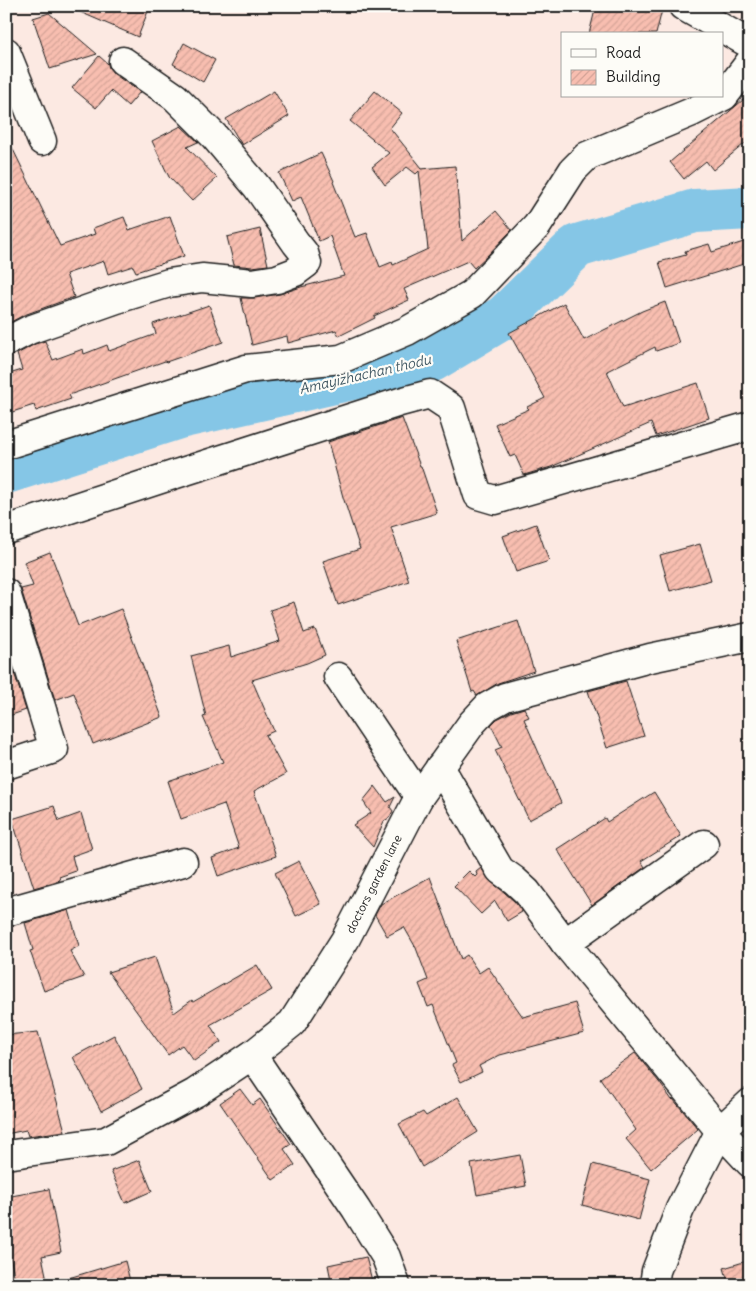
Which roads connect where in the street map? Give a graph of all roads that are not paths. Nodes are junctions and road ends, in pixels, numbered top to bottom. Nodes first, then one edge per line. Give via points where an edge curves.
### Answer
1 (683, 6) edge
2 (750, 44) edge
3 (6, 52) edge
4 (122, 61) dead end
5 (750, 62) edge
6 (724, 96) edge
7 (720, 98) edge
8 (42, 140) dead end
9 (6, 342) edge
10 (750, 426) edge
11 (6, 445) edge
12 (6, 530) edge
13 (6, 593) edge
14 (750, 637) edge
15 (338, 677) dead end
16 (6, 766) edge
17 (440, 767) junction
18 (419, 797) junction
19 (704, 844) dead end
20 (183, 862) dead end
21 (6, 912) edge
22 (565, 944) junction
23 (252, 1054) junction
24 (750, 1103) edge
25 (720, 1131) junction
26 (6, 1155) edge
27 (750, 1163) edge
28 (396, 1285) edge
29 (654, 1285) edge

1 - 2 street
3 - 8 street
4 - 9 street via 175,96 214,136 263,194 308,263 277,279 252,283 202,278 169,283 29,330
5 - 6 street
7 - 11 street via 587,156 573,170 537,226 472,294 407,331 341,359 246,369
10 - 12 street via 495,500 478,495 451,408 430,394
13 - 16 street via 54,749
14 - 17 street, doctors garden lane via 650,658 505,697 487,707 472,723
15 - 18 street
17 - 18 street, doctors garden lane
17 - 22 street via 500,870 526,892
18 - 23 street, doctors garden lane via 345,940 292,1023
19 - 22 street
20 - 21 street
22 - 25 street
23 - 26 street, doctors garden lane via 195,1093 106,1141
23 - 28 street via 386,1257
24 - 25 street
25 - 27 street
25 - 29 street via 680,1208 656,1271

